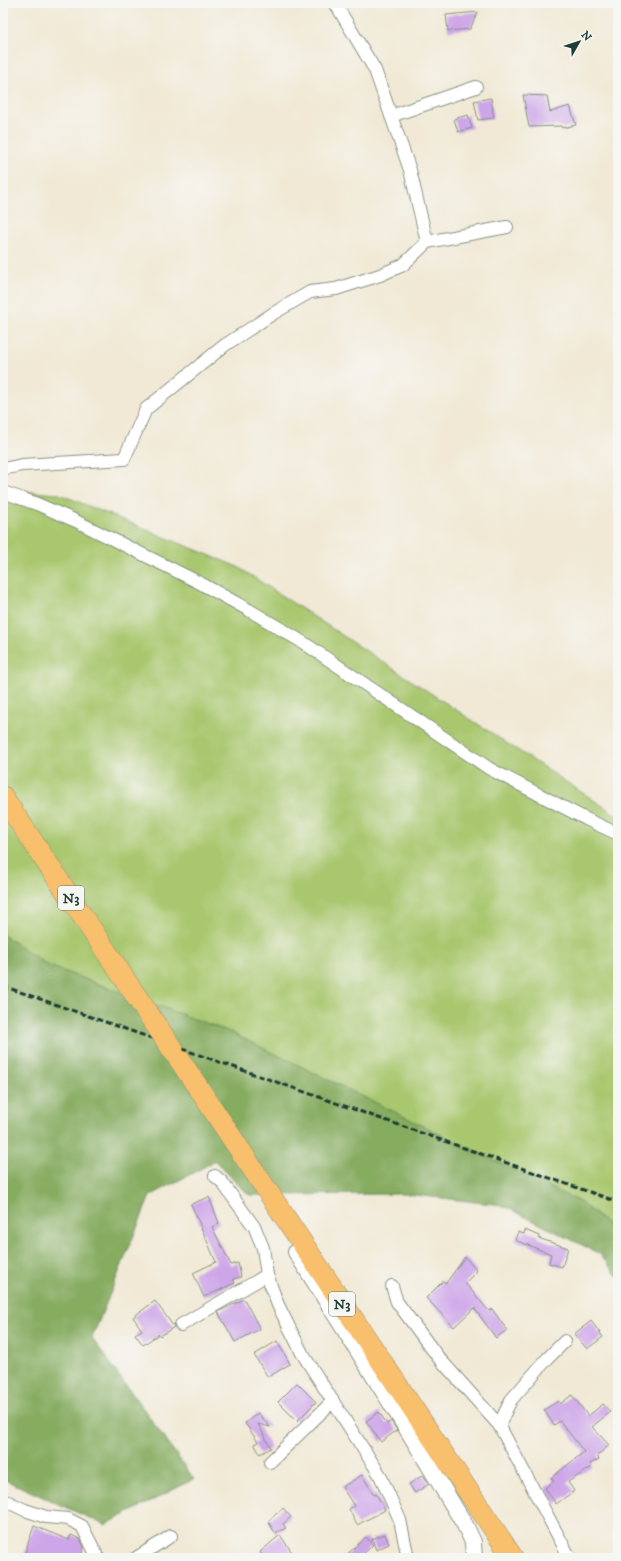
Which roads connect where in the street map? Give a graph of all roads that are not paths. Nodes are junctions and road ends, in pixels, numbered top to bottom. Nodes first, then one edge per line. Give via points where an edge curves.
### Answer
1 (335, 3) edge
2 (476, 87) dead end
3 (391, 116) junction
4 (507, 227) dead end
5 (427, 242) junction
6 (3, 469) edge
7 (3, 492) edge
8 (3, 797) edge
9 (618, 834) edge
10 (248, 1165) junction
11 (215, 1176) dead end
12 (266, 1275) junction
13 (392, 1286) dead end
14 (181, 1324) dead end
15 (565, 1341) dead end
16 (333, 1401) junction
17 (498, 1425) junction
18 (270, 1462) dead end
19 (3, 1501) edge
20 (171, 1536) dead end
21 (98, 1558) edge
22 (136, 1558) edge
23 (408, 1558) edge
24 (474, 1558) edge
25 (513, 1558) edge
26 (570, 1558) edge

1 - 3 street via 375,70
2 - 3 street
3 - 5 street via 410,170
4 - 5 street
5 - 6 street via 403,265 336,288 310,292 225,345 146,409 124,459 22,465
7 - 9 street via 76,521 250,610 311,648 490,769
8 - 10 highway, N3, bridge
10 - 24 street via 273,1214 461,1519 473,1542
10 - 25 highway, N3
11 - 12 street via 255,1228 264,1248
12 - 14 street
12 - 16 street via 302,1353
13 - 17 street via 396,1302 438,1357
15 - 17 street via 511,1400
16 - 18 street
16 - 23 street via 380,1475 400,1520
17 - 26 street
19 - 21 street via 46,1517 68,1519 82,1526
20 - 22 street

